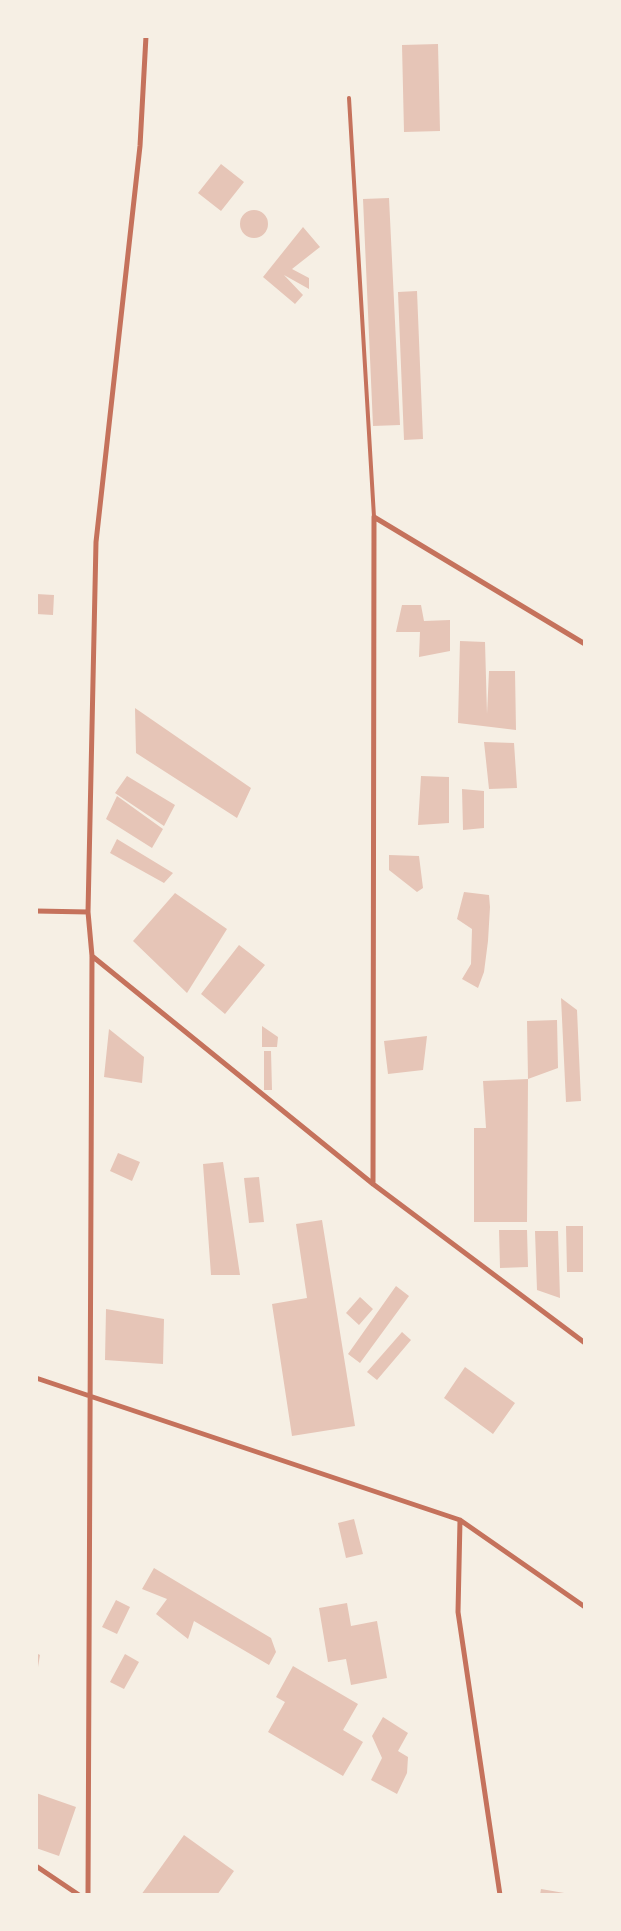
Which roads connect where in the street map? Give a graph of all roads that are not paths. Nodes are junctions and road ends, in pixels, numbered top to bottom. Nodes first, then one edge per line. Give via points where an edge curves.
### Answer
1 (146, 36) edge
2 (349, 98) dead end
3 (374, 517) junction
4 (585, 644) edge
5 (36, 911) edge
6 (88, 912) junction
7 (92, 956) junction
8 (373, 1184) junction
9 (585, 1343) edge
10 (36, 1378) edge
11 (90, 1396) junction
12 (460, 1520) junction
13 (585, 1607) edge
14 (36, 1866) edge
15 (80, 1895) edge
16 (88, 1895) edge
17 (500, 1895) edge

1 - 6 street via 140,146 96,542
2 - 3 lane
3 - 4 street
3 - 8 street
5 - 6 street
6 - 7 street
7 - 8 street
7 - 11 street
8 - 9 street
10 - 11 street
11 - 12 street
11 - 16 street
12 - 13 street
12 - 17 street via 458,1612
14 - 15 street

